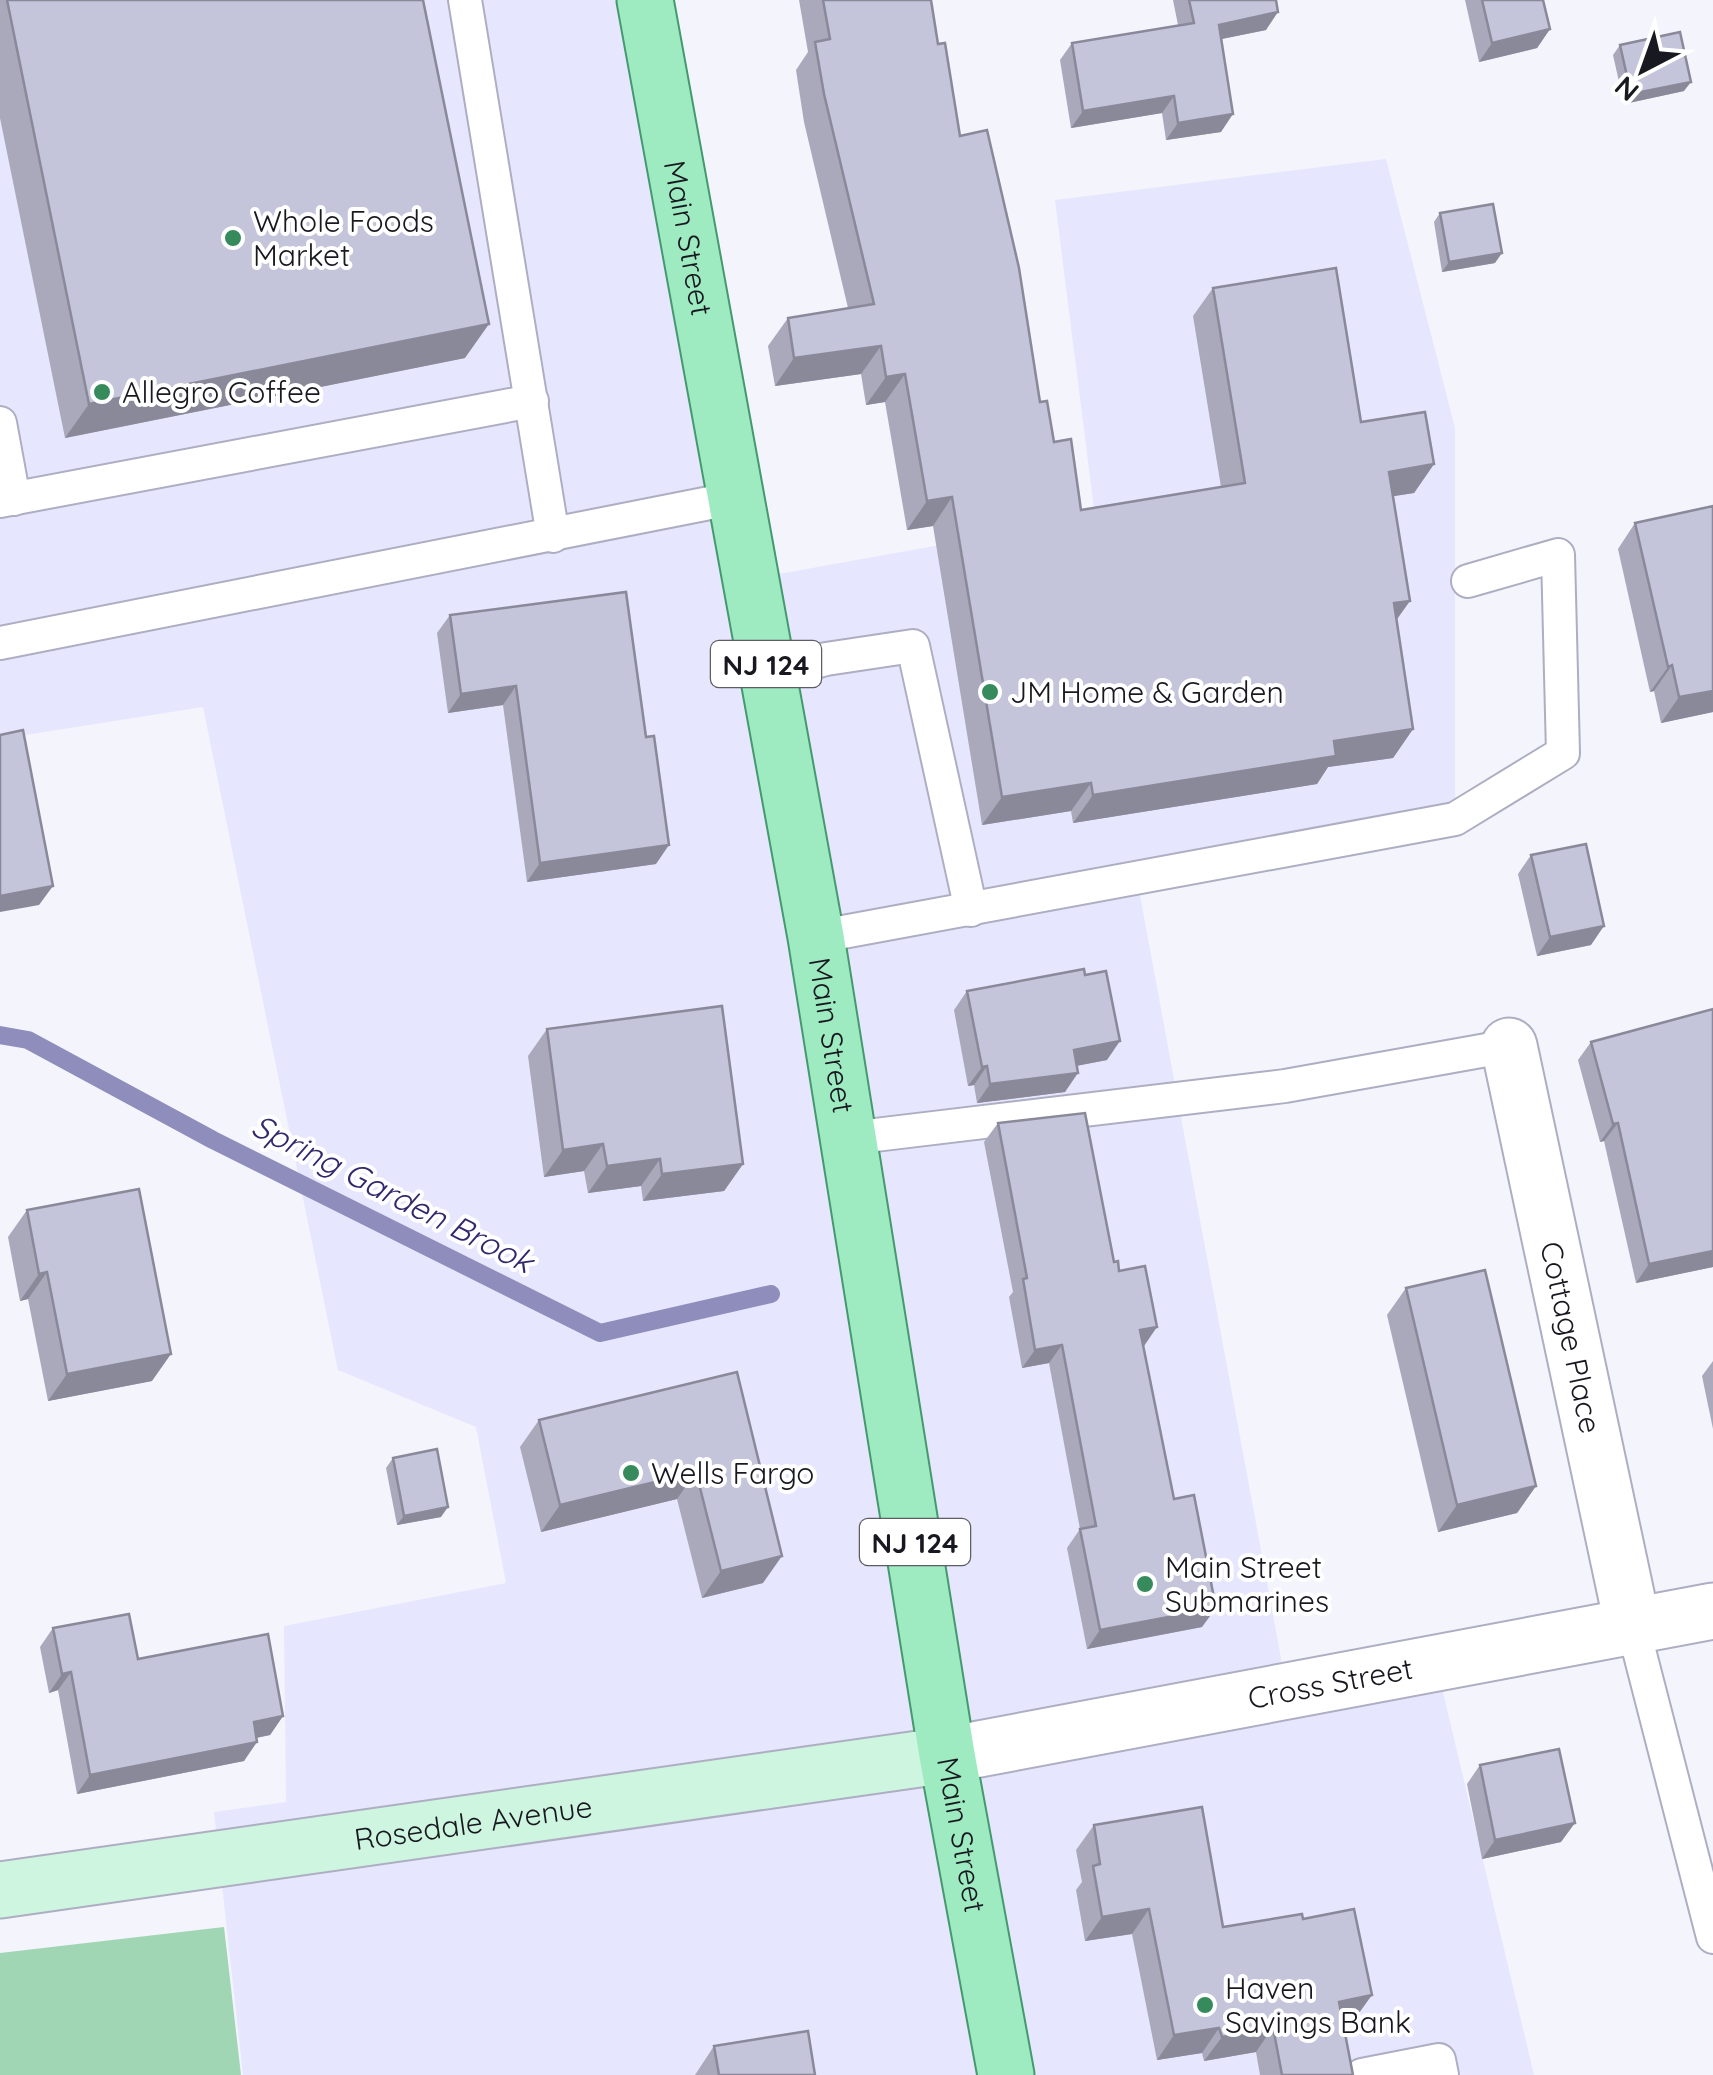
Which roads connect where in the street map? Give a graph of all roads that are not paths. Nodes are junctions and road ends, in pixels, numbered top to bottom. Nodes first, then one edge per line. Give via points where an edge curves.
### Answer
1 (465, 0) edge
2 (646, 0) edge
3 (532, 401) junction
4 (0, 423) edge
5 (736, 498) junction
6 (7, 500) edge
7 (553, 536) junction
8 (1468, 580) dead end
9 (0, 643) edge
10 (768, 674) junction
11 (971, 910) junction
12 (816, 937) junction
13 (1509, 1046) joint
14 (850, 1138) junction
15 (1713, 1611) edge
16 (1633, 1626) junction
17 (948, 1756) junction
18 (0, 1890) edge
19 (1713, 1937) edge
20 (1006, 2075) edge
21 (1362, 2075) edge
22 (1442, 2075) edge

1 - 3 lane
2 - 5 main road, Main Street / NJ 124
3 - 6 lane
3 - 7 lane
4 - 6 lane
5 - 7 lane
5 - 10 main road, Main Street / NJ 124
7 - 9 lane
8 - 11 lane via 1558,555 1564,753 1455,819
10 - 11 lane via 914,646
10 - 12 main road, Main Street / NJ 124
11 - 12 lane
12 - 14 main road, Main Street / NJ 124
13 - 14 lane via 1285,1086
13 - 16 street, Cottage Place
14 - 17 main road, Main Street / NJ 124
15 - 16 street, Cross Street
16 - 17 street, Cross Street
16 - 19 lane
17 - 18 street, Rosedale Avenue
17 - 20 main road, Main Street / NJ 124
21 - 22 lane via 1439,2060

